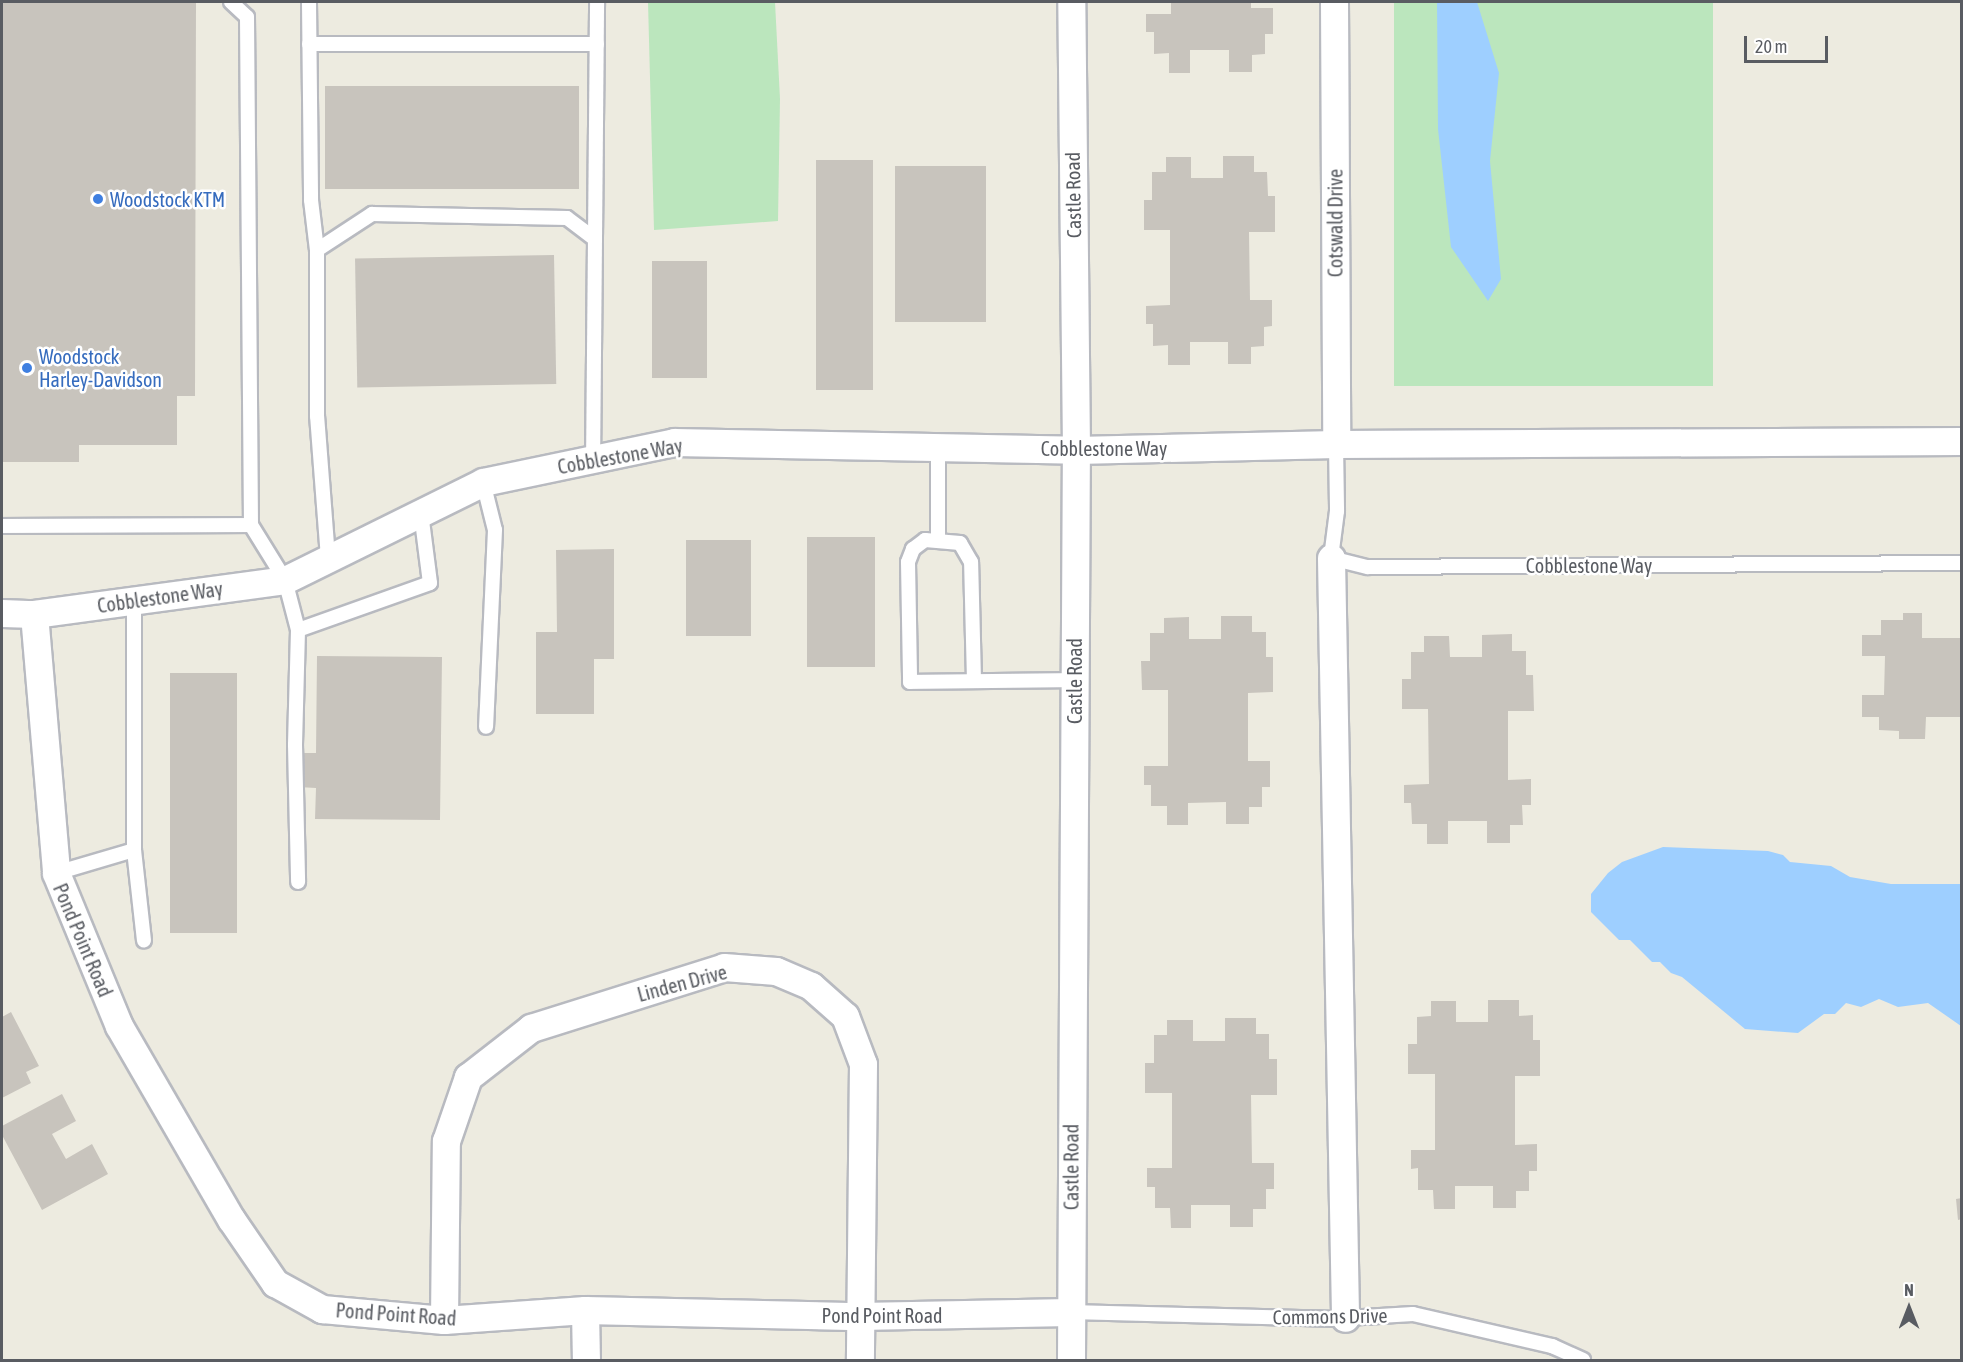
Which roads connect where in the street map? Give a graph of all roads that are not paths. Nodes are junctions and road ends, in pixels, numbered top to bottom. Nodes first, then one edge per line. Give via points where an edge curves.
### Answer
1 (231, 2) edge
2 (309, 2) edge
3 (597, 2) edge
4 (1071, 2) edge
5 (1334, 2) edge
6 (309, 44) junction
7 (597, 44) junction
8 (595, 239) junction
9 (317, 250) junction
10 (1962, 441) edge
11 (1336, 444) junction
12 (938, 447) junction
13 (1076, 450) junction
14 (594, 459) junction
15 (483, 482) junction
16 (421, 513) junction
17 (250, 525) junction
18 (2, 526) edge
19 (938, 540) junction
20 (328, 558) junction
21 (1331, 558) junction
22 (1962, 563) edge
23 (285, 580) junction
24 (134, 600) junction
25 (2, 613) edge
26 (34, 614) junction
27 (298, 630) junction
28 (1074, 680) junction
29 (974, 681) junction
30 (486, 727) dead end
31 (134, 850) junction
32 (56, 873) junction
33 (298, 882) dead end
34 (144, 940) dead end
35 (585, 1310) junction
36 (1070, 1312) junction
37 (860, 1316) junction
38 (1345, 1318) junction
39 (444, 1320) junction
40 (586, 1360) edge
41 (860, 1360) edge
42 (1071, 1360) edge
43 (1583, 1360) edge

1 - 17 lane via 247,17
2 - 6 lane
3 - 7 lane
4 - 13 street, Castle Road
5 - 11 street, Cotswald Drive
6 - 7 lane
6 - 9 lane via 311,200
7 - 8 lane
8 - 9 lane via 567,218 372,214
8 - 14 lane
9 - 20 lane via 317,416
10 - 11 street, Cobblestone Way
11 - 13 street, Cobblestone Way
11 - 21 lane via 1337,511
12 - 13 street, Cobblestone Way
12 - 14 street, Cobblestone Way via 674,442
12 - 19 lane
13 - 28 street, Castle Road
14 - 15 street, Cobblestone Way
15 - 16 street, Cobblestone Way
15 - 30 lane via 495,530
16 - 20 street, Cobblestone Way
16 - 27 lane via 430,584
17 - 18 lane
17 - 23 lane
19 - 29 lane via 960,543 972,562
19 - 29 lane via 919,545 908,562 910,682
20 - 23 street, Cobblestone Way
21 - 22 lane, Cobblestone Way via 1368,567
21 - 38 street
23 - 24 street, Cobblestone Way
23 - 27 lane
24 - 26 street, Cobblestone Way
24 - 31 lane
25 - 26 street, Cobblestone Way
26 - 32 street, Pond Point Road
27 - 33 lane
28 - 29 lane
28 - 36 street, Castle Road
31 - 32 lane
31 - 34 lane
32 - 39 street, Pond Point Road via 119,1026 231,1219 275,1283 322,1309
35 - 37 street, Pond Point Road
35 - 39 street, Pond Point Road
35 - 40 street
36 - 37 street, Pond Point Road
36 - 38 lane, Commons Drive
36 - 42 street, Castle Road
37 - 39 street, Linden Drive via 863,1064 845,1016 811,986 776,971 724,967 531,1028 468,1077 446,1141
37 - 41 street, Linden Drive
38 - 43 lane, Commons Drive via 1413,1314 1552,1346

